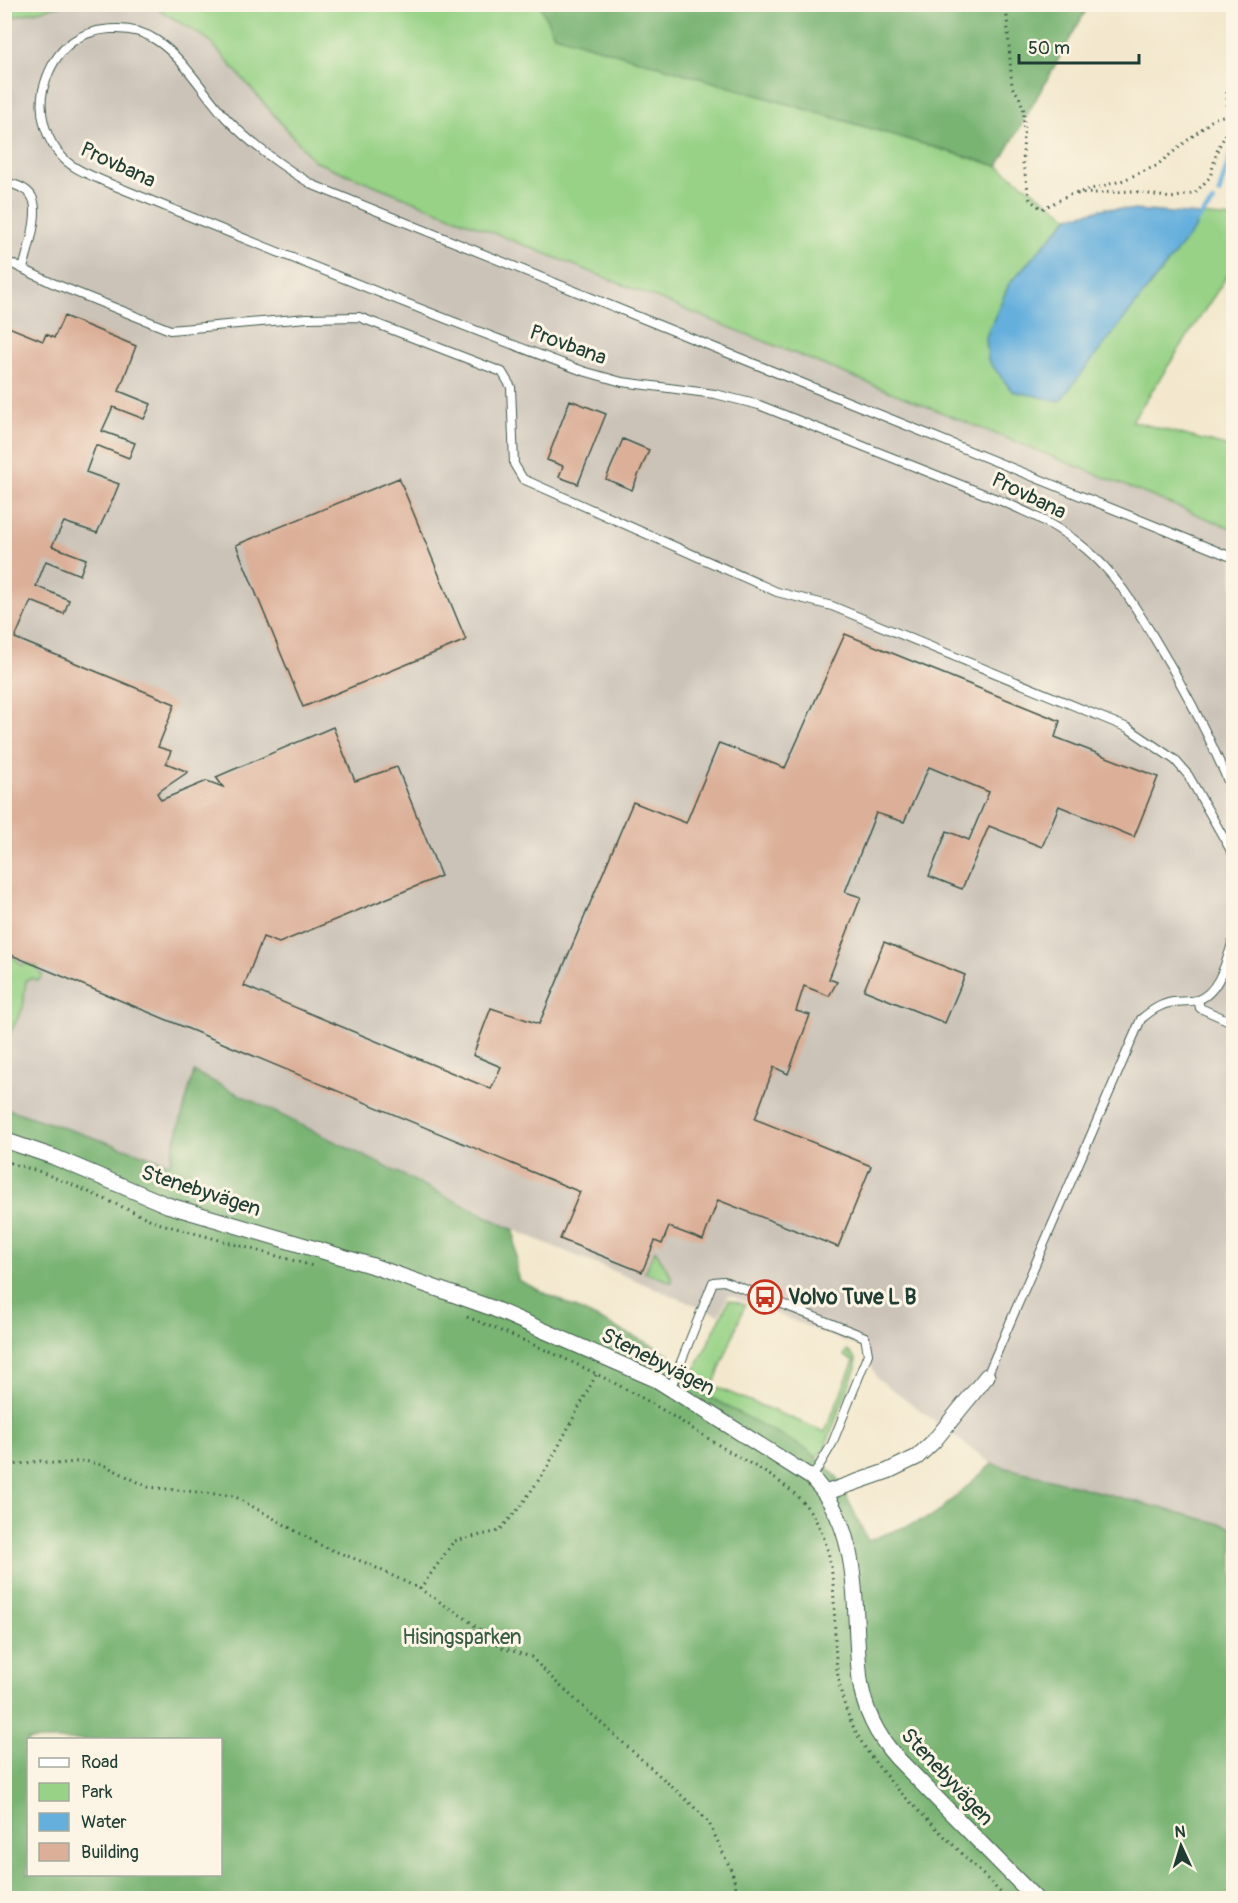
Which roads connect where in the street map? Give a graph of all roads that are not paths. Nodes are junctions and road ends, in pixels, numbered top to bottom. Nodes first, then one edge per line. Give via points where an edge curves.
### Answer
1 (4, 181) edge
2 (4, 260) edge
3 (23, 269) junction
4 (1233, 558) edge
5 (1233, 796) edge
6 (1233, 856) edge
7 (1233, 938) edge
8 (1198, 1000) junction
9 (1233, 1023) edge
10 (4, 1140) edge
11 (987, 1376) joint
12 (671, 1387) junction
13 (812, 1478) junction
14 (825, 1493) junction
15 (1035, 1899) edge

1 - 3 lane via 30,193 34,199 34,222
2 - 3 lane
3 - 6 lane via 170,330 360,316 502,372 511,387 514,464 523,479 777,592 832,606 1128,728 1182,767
4 - 5 lane, Provbana via 313,185 256,146 225,117 177,59 145,34 126,29 91,34 67,46 49,71 42,95 42,120 50,141 64,159 93,176 562,364 622,382 715,394 759,405 999,500 1062,531 1105,567 1141,617 1199,716
7 - 8 lane via 1221,974 1210,991
8 - 9 lane via 1200,1008
8 - 11 lane via 1154,1008 1141,1019
10 - 12 street, Stenebyvägen via 173,1207 452,1293
11 - 14 street via 917,1457
12 - 13 street, Stenebyvägen
12 - 13 lane via 713,1282 724,1281 865,1337 868,1354 832,1444
13 - 14 street, Stenebyvägen
14 - 15 street, Stenebyvägen via 842,1524 850,1551 860,1680 872,1722 902,1763

